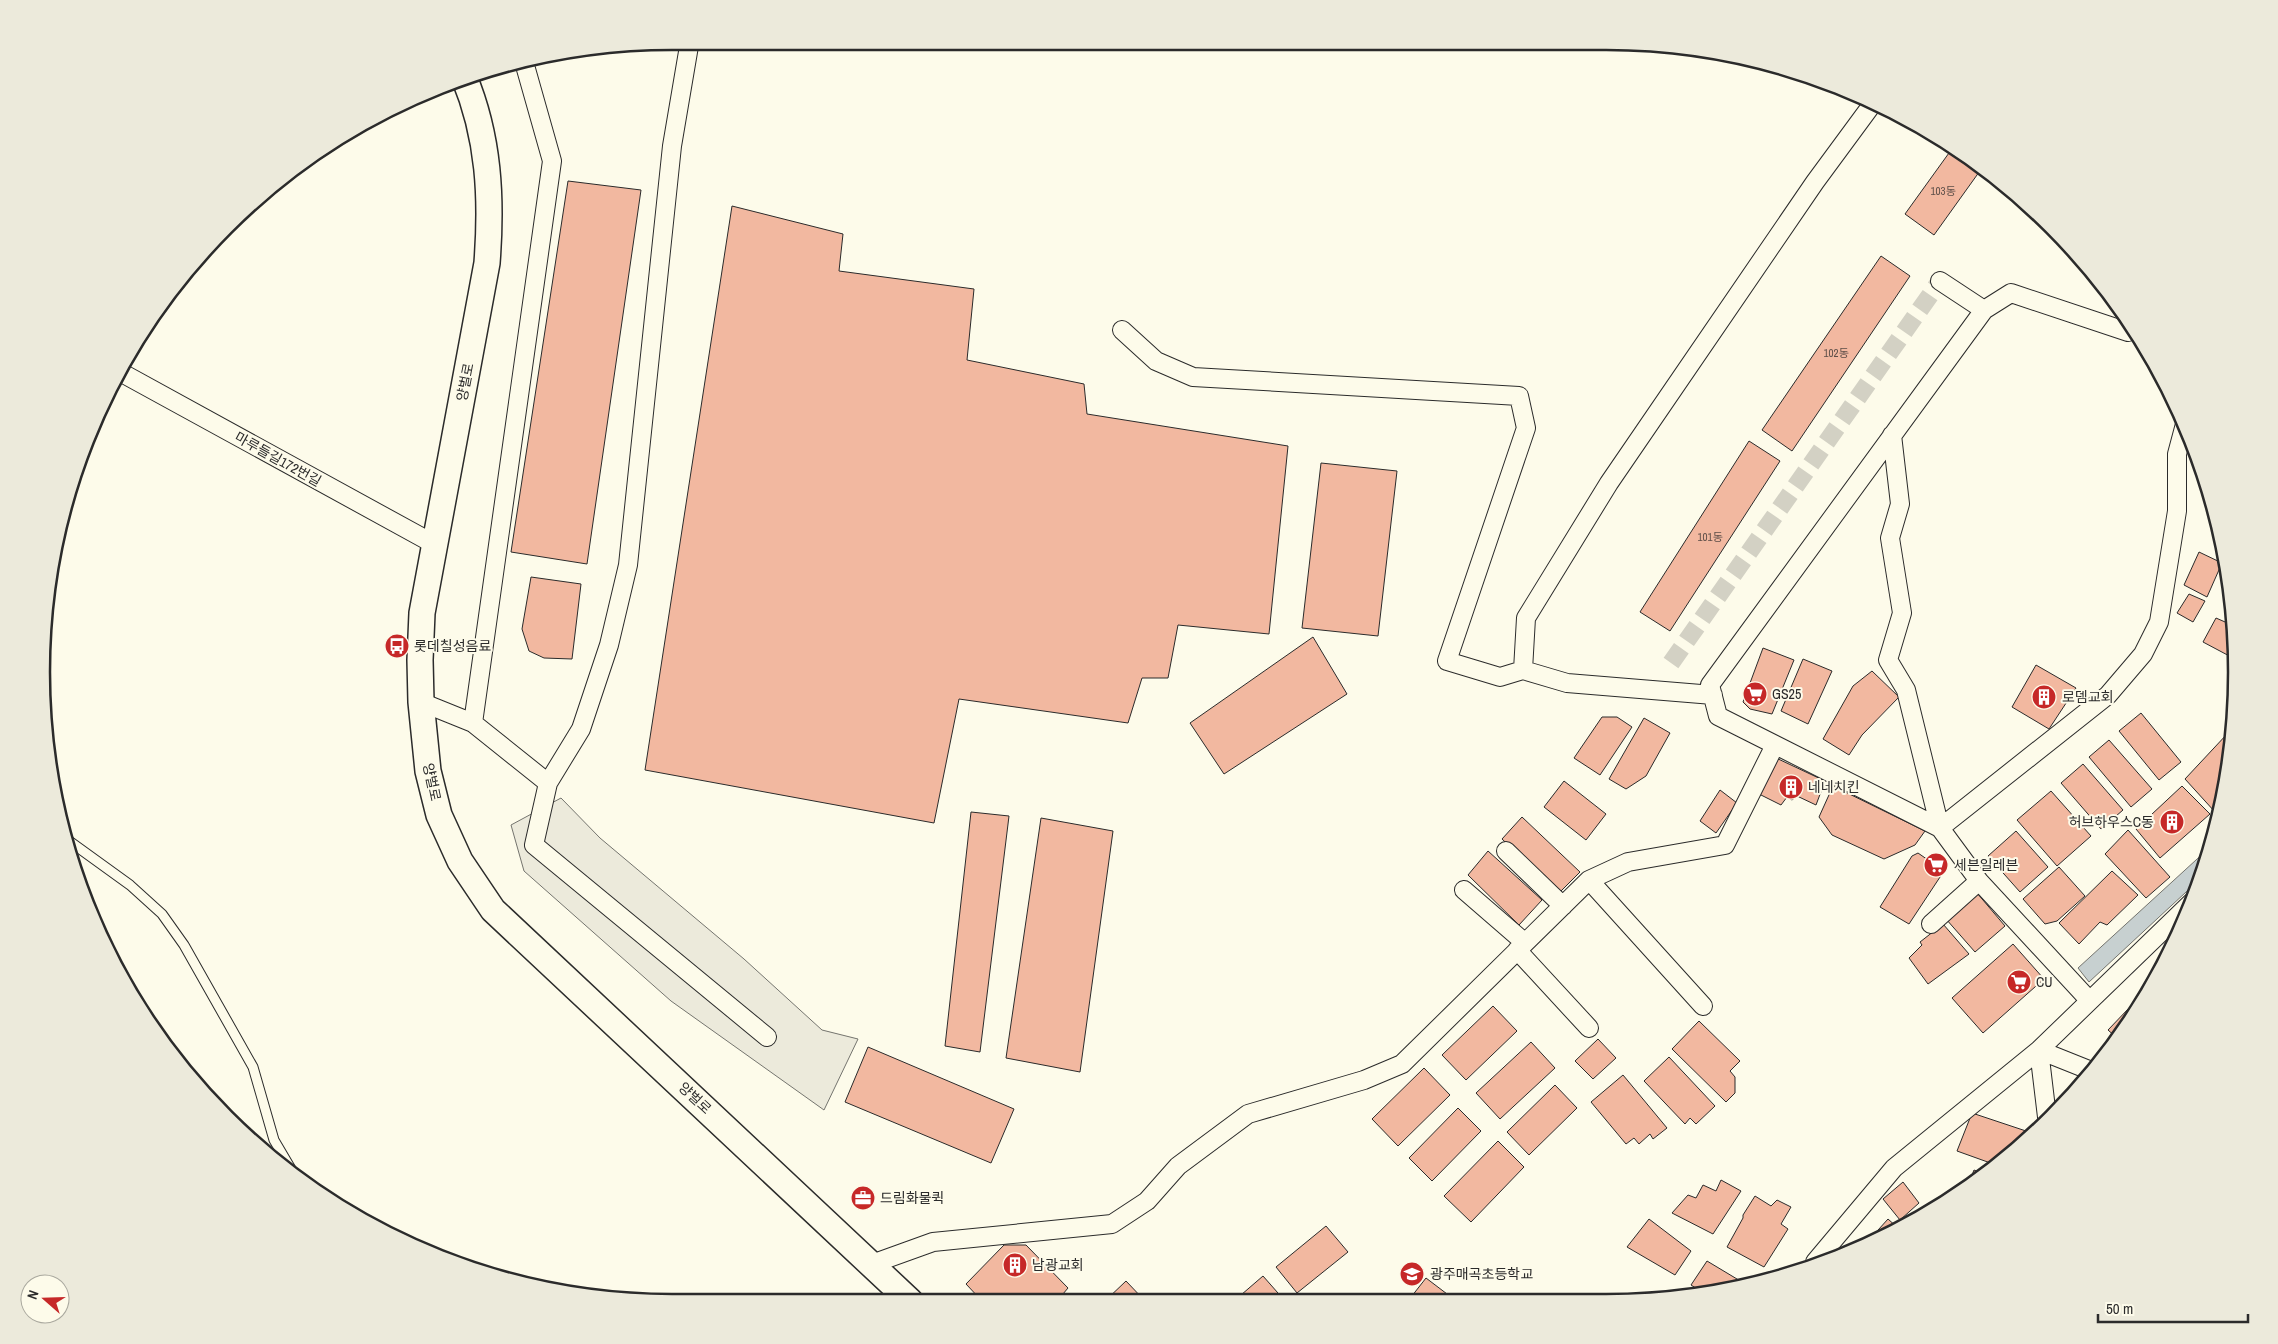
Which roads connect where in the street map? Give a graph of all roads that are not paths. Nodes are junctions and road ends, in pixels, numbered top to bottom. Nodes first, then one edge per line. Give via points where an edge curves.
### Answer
1 (688, 50) edge
2 (526, 68) edge
3 (467, 85) edge
4 (1869, 109) edge
5 (1940, 281) dead end
6 (1984, 310) junction
7 (1122, 330) dead end
8 (2126, 331) edge
9 (126, 375) edge
10 (1892, 435) junction
11 (2182, 436) edge
12 (434, 544) junction
13 (1523, 670) junction
14 (1713, 696) junction
15 (420, 702) junction
16 (473, 723) junction
17 (1775, 744) junction
18 (548, 783) junction
19 (1940, 828) junction
20 (75, 845) edge
21 (1506, 851) dead end
22 (1589, 880) junction
23 (1979, 881) junction
24 (1464, 890) dead end
25 (1563, 906) junction
26 (2179, 914) edge
27 (1931, 924) dead end
28 (1521, 946) junction
29 (2089, 1000) junction
30 (1703, 1006) dead end
31 (1589, 1028) dead end
32 (767, 1037) dead end
33 (2039, 1050) junction
34 (2085, 1068) edge
35 (2046, 1112) edge
36 (285, 1158) edge
37 (1820, 1256) edge
38 (872, 1264) junction
39 (903, 1294) edge

1 - 18 street via 672,146 628,565 609,645 581,729
2 - 16 street via 552,161
3 - 12 street, 양벌로 via 486,154 490,222 487,262
4 - 13 street via 1603,491 1526,618
5 - 6 street
6 - 8 street via 2011,293
6 - 10 street
7 - 13 street via 1156,362 1193,377 1519,396 1526,428 1447,661 1500,677
9 - 12 street, 마루들길172번길
10 - 14 street via 1710,685
10 - 19 street via 1900,504 1890,538 1902,613 1888,660 1906,690
11 - 19 street via 2177,454 2177,511 2159,622 2143,654 2108,695
12 - 15 street, 양벌로 via 422,613
13 - 14 street via 1567,683
14 - 17 street via 1718,716
15 - 16 street
15 - 38 street, 양벌로 via 428,771 439,815 460,861 493,910
16 - 18 street
17 - 19 street
17 - 22 street via 1725,846 1628,862
18 - 32 street via 534,845
19 - 23 street
20 - 36 lane via 130,885 162,914 184,944 253,1067 274,1140
21 - 25 street
22 - 25 street
22 - 30 street
23 - 27 street
23 - 29 street
24 - 28 street
25 - 28 street
26 - 29 street
28 - 31 street
28 - 38 street via 1402,1064 1364,1080 1248,1114 1178,1166 1147,1201 1112,1224 933,1242
29 - 33 street
33 - 34 street
33 - 35 street
33 - 37 street via 1894,1168
38 - 39 street, 양벌로

